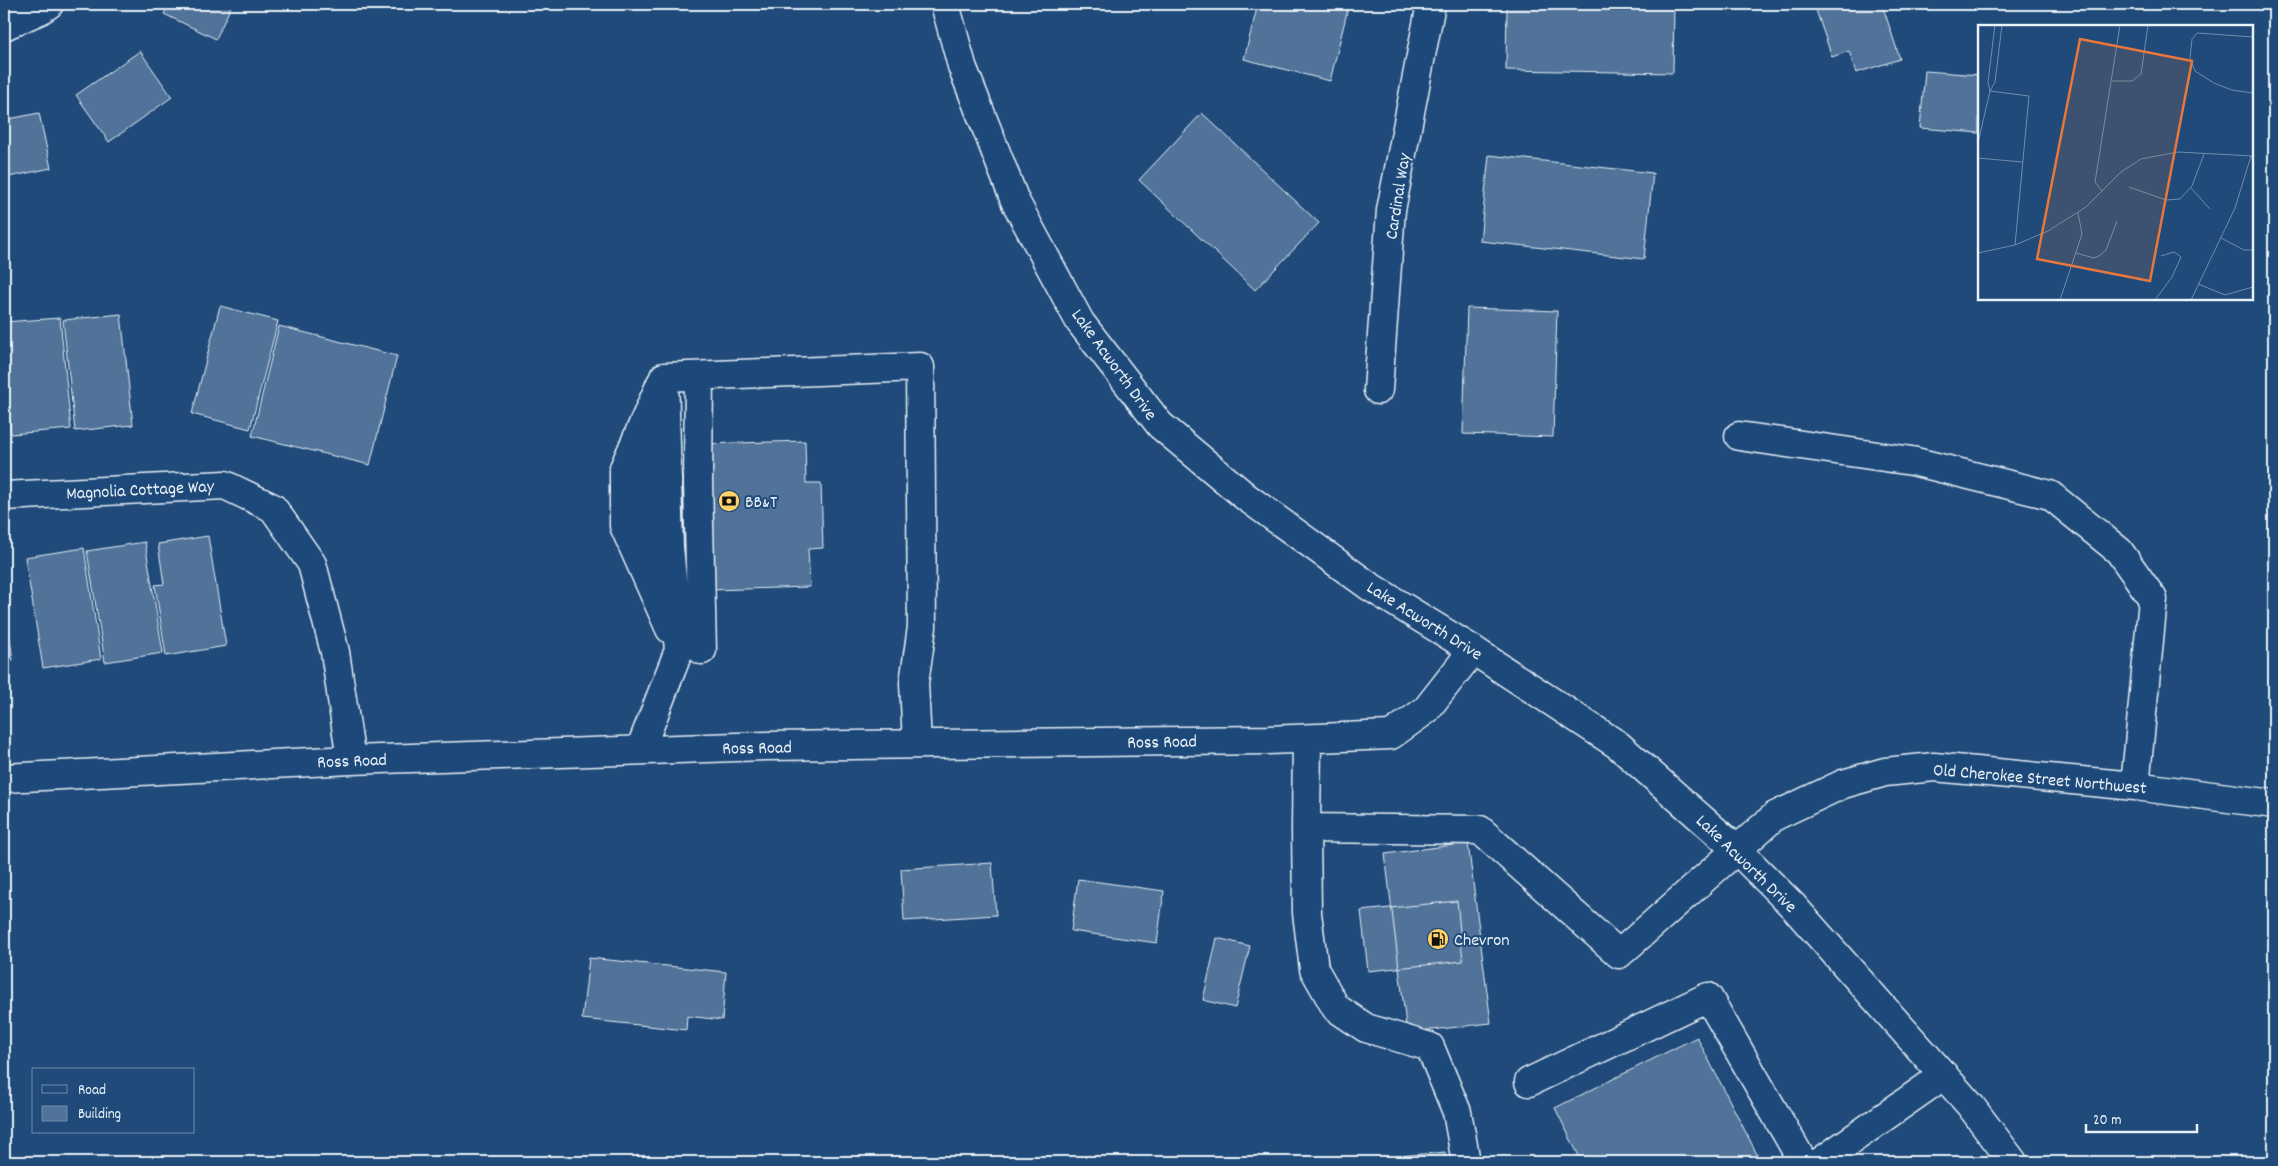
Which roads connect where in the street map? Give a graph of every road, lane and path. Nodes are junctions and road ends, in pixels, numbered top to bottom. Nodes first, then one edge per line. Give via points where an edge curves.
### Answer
1 (49, 4) edge
2 (945, 4) edge
3 (1431, 4) edge
4 (4, 26) edge
5 (680, 376) junction
6 (1378, 390) dead end
7 (1739, 436) dead end
8 (4, 496) edge
9 (691, 650) junction
10 (1473, 650) junction
11 (1307, 739) junction
12 (917, 744) junction
13 (640, 750) junction
14 (351, 760) junction
15 (4, 778) edge
16 (2135, 786) junction
17 (2274, 804) edge
18 (1306, 828) junction
19 (1736, 849) junction
20 (1944, 1075) junction
21 (1529, 1082) dead end
22 (1466, 1162) edge
23 (1803, 1162) edge
24 (1820, 1162) edge
25 (2013, 1162) edge

1 - 4 street
2 - 10 street, Lake Acworth Drive via 962,66 1015,201 1080,322 1160,425 1246,497 1369,586
3 - 6 street, Cardinal Way via 1391,210
5 - 9 street via 670,547
5 - 9 street via 624,468 624,526
5 - 12 street via 920,367 922,627 914,683
7 - 16 street via 1912,461 2050,495 2119,551 2153,598
8 - 14 street, Magnolia Cottage Way via 225,485 273,508 312,564 335,652
9 - 13 street
10 - 11 street, Ross Road via 1426,710 1391,735
10 - 19 street, Lake Acworth Drive via 1618,745
11 - 12 street, Ross Road
11 - 18 street
12 - 13 street, Ross Road
13 - 14 street, Ross Road
14 - 15 street, Ross Road
16 - 17 street, Old Cherokee Street Northwest
16 - 19 street, Old Cherokee Street Northwest via 1934,767 1885,772 1843,784 1775,816
18 - 19 street, Old Cherokee Street Northwest via 1480,830 1619,954
18 - 22 street via 1307,913 1314,969 1336,1008 1366,1028 1430,1047 1457,1112
19 - 20 street, Lake Acworth Drive via 1793,906
20 - 24 street
20 - 25 street, Lake Acworth Drive
21 - 23 street via 1708,997

